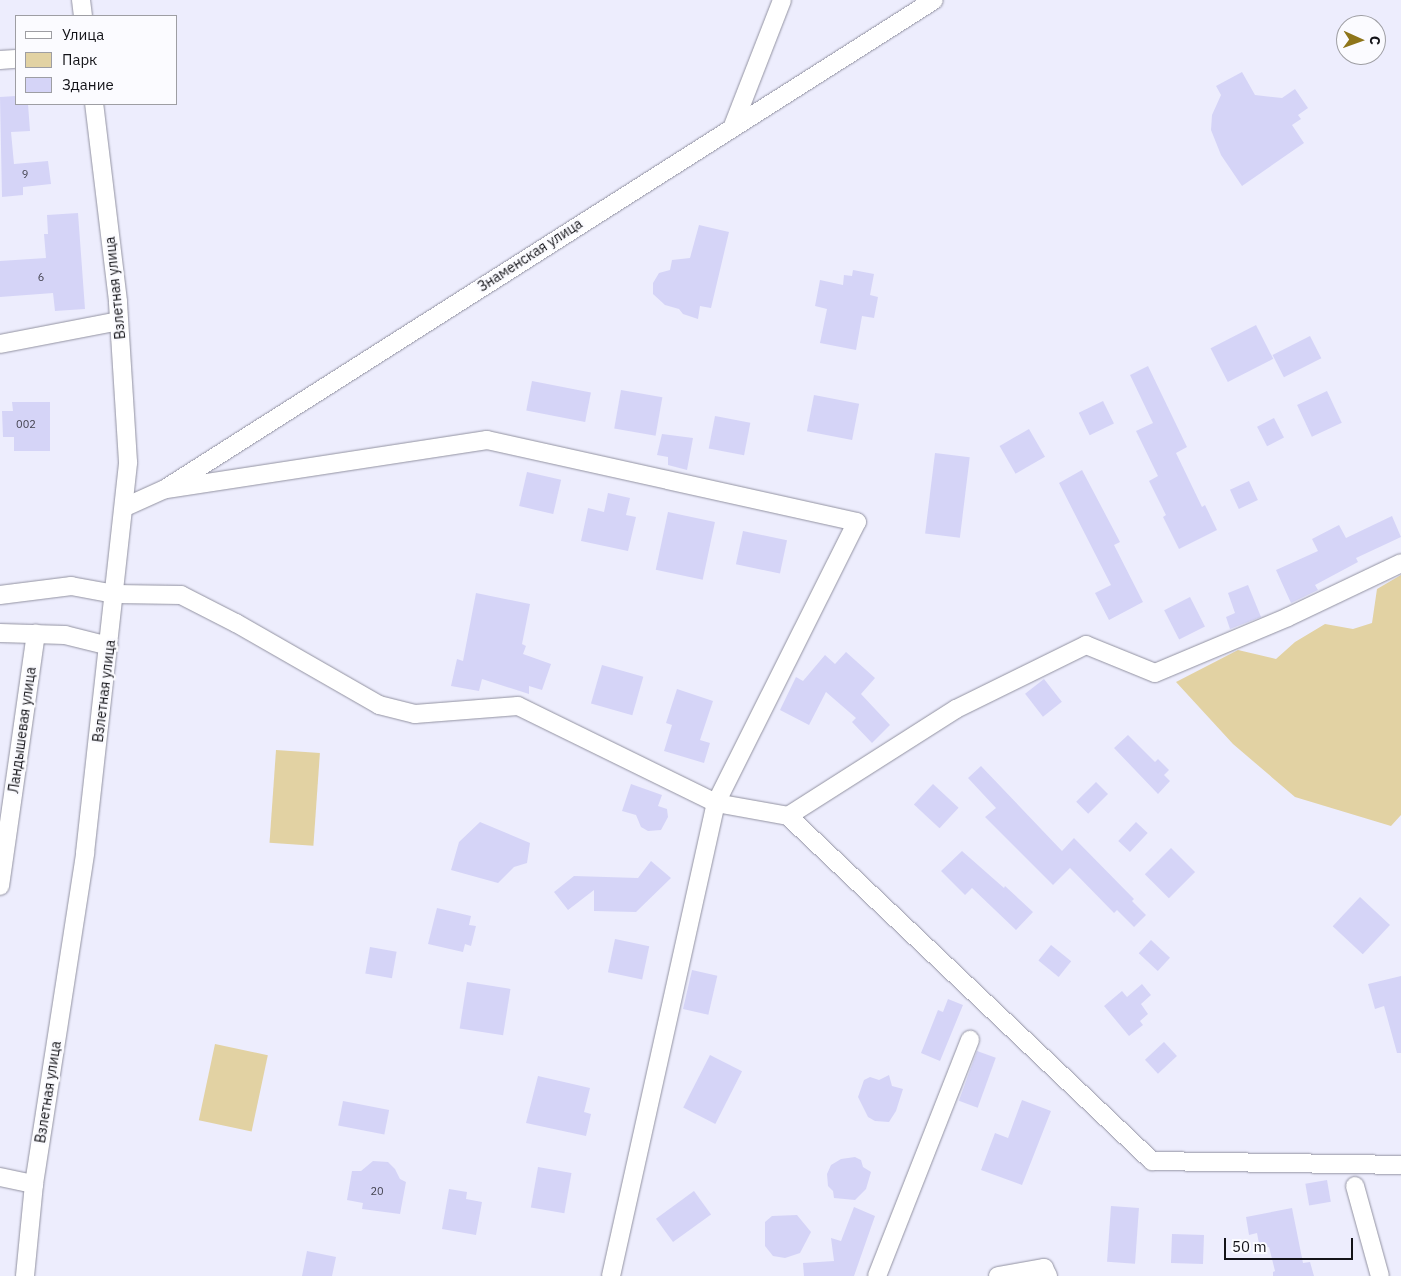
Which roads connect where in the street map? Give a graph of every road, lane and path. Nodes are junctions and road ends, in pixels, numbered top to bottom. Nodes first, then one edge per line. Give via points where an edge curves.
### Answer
1 (81, 0) edge
2 (782, 0) edge
3 (934, 0) edge
4 (83, 15) edge
5 (15, 59) edge
6 (0, 60) edge
7 (94, 105) edge
8 (733, 126) junction
9 (119, 321) junction
10 (0, 344) edge
11 (165, 489) junction
12 (125, 507) junction
13 (1401, 563) edge
14 (0, 594) edge
15 (115, 594) junction
16 (0, 633) edge
17 (36, 634) junction
18 (109, 646) junction
19 (716, 803) junction
20 (788, 816) junction
21 (0, 886) edge
22 (970, 1040) dead end
23 (1401, 1165) edge
24 (0, 1177) edge
25 (34, 1184) junction
26 (1355, 1186) dead end
27 (25, 1276) edge
28 (611, 1276) edge
29 (877, 1276) edge
30 (998, 1276) edge
31 (1048, 1276) edge
32 (1380, 1276) edge

1 - 4 street
2 - 8 street
3 - 8 street, Знаменская улица
5 - 6 street
7 - 9 street, Взлетная улица
8 - 11 street, Знаменская улица
9 - 10 street
9 - 12 street, Взлетная улица via 128,462
11 - 12 street, Знаменская улица
11 - 19 street via 487,440 857,522
12 - 15 street, Взлетная улица
13 - 20 street via 1288,617 1155,673 1086,645 956,709
14 - 15 street via 71,586
15 - 18 street, Взлетная улица
15 - 19 street via 181,595 379,705 415,714 518,706
16 - 17 street
17 - 18 street via 65,635
17 - 21 street, Ландышевая улица
18 - 25 street, Взлетная улица via 85,853
19 - 20 street
19 - 28 street
20 - 23 street via 1152,1161
22 - 29 street
24 - 25 street
25 - 27 street, Взлетная улица
26 - 32 street
30 - 31 street via 1044,1268

